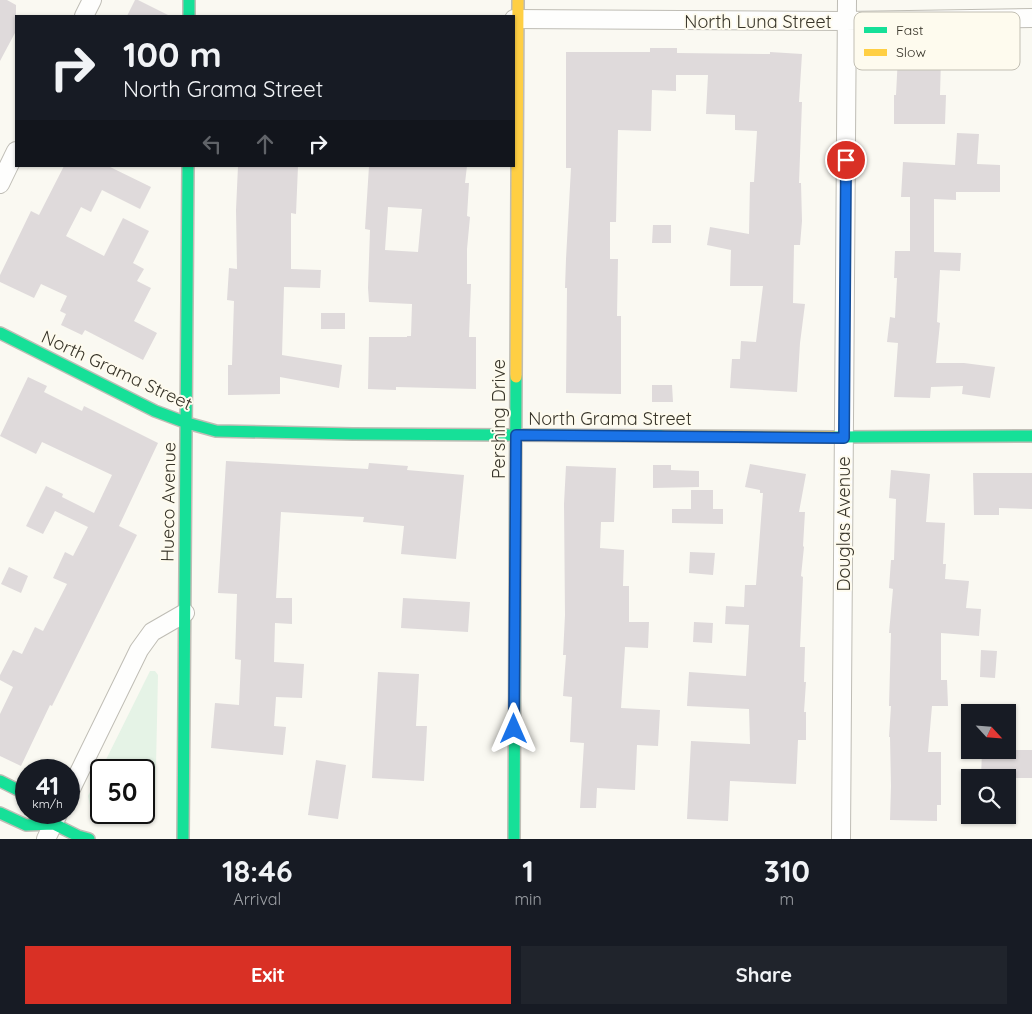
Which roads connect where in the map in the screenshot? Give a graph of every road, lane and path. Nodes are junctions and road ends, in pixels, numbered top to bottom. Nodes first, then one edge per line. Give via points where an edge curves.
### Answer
1 (92, 0) edge
2 (189, 0) edge
3 (518, 0) edge
4 (847, 0) edge
5 (84, 15) edge
6 (188, 15) edge
7 (516, 19) edge
8 (846, 21) junction
9 (854, 21) edge
10 (15, 153) edge
11 (188, 167) edge
12 (0, 184) edge
13 (0, 333) edge
14 (187, 423) junction
15 (516, 435) junction
16 (1032, 436) edge
17 (844, 438) junction
18 (185, 613) junction
19 (80, 771) edge
20 (0, 781) edge
21 (15, 788) edge
22 (0, 812) edge
23 (15, 820) edge
24 (55, 824) edge
25 (89, 839) edge
26 (183, 839) edge
27 (514, 839) edge
28 (841, 839) edge

1 - 5 street
2 - 6 street
3 - 7 street, Pershing Drive
4 - 8 street, Douglas Avenue
7 - 8 street, North Luna Street
7 - 15 street, Pershing Drive
8 - 9 street, North Luna Street
8 - 17 street, Douglas Avenue
10 - 12 street
11 - 14 street, Hueco Avenue
13 - 14 street, North Grama Street
14 - 15 street, North Grama Street via 216,430
14 - 18 street, Hueco Avenue
15 - 17 street, North Grama Street
15 - 27 street, Pershing Drive
16 - 17 street, North Grama Street
17 - 28 street, Douglas Avenue
18 - 19 street via 152,632 139,650
18 - 26 street, Hueco Avenue
20 - 21 street
22 - 23 street
24 - 25 street

